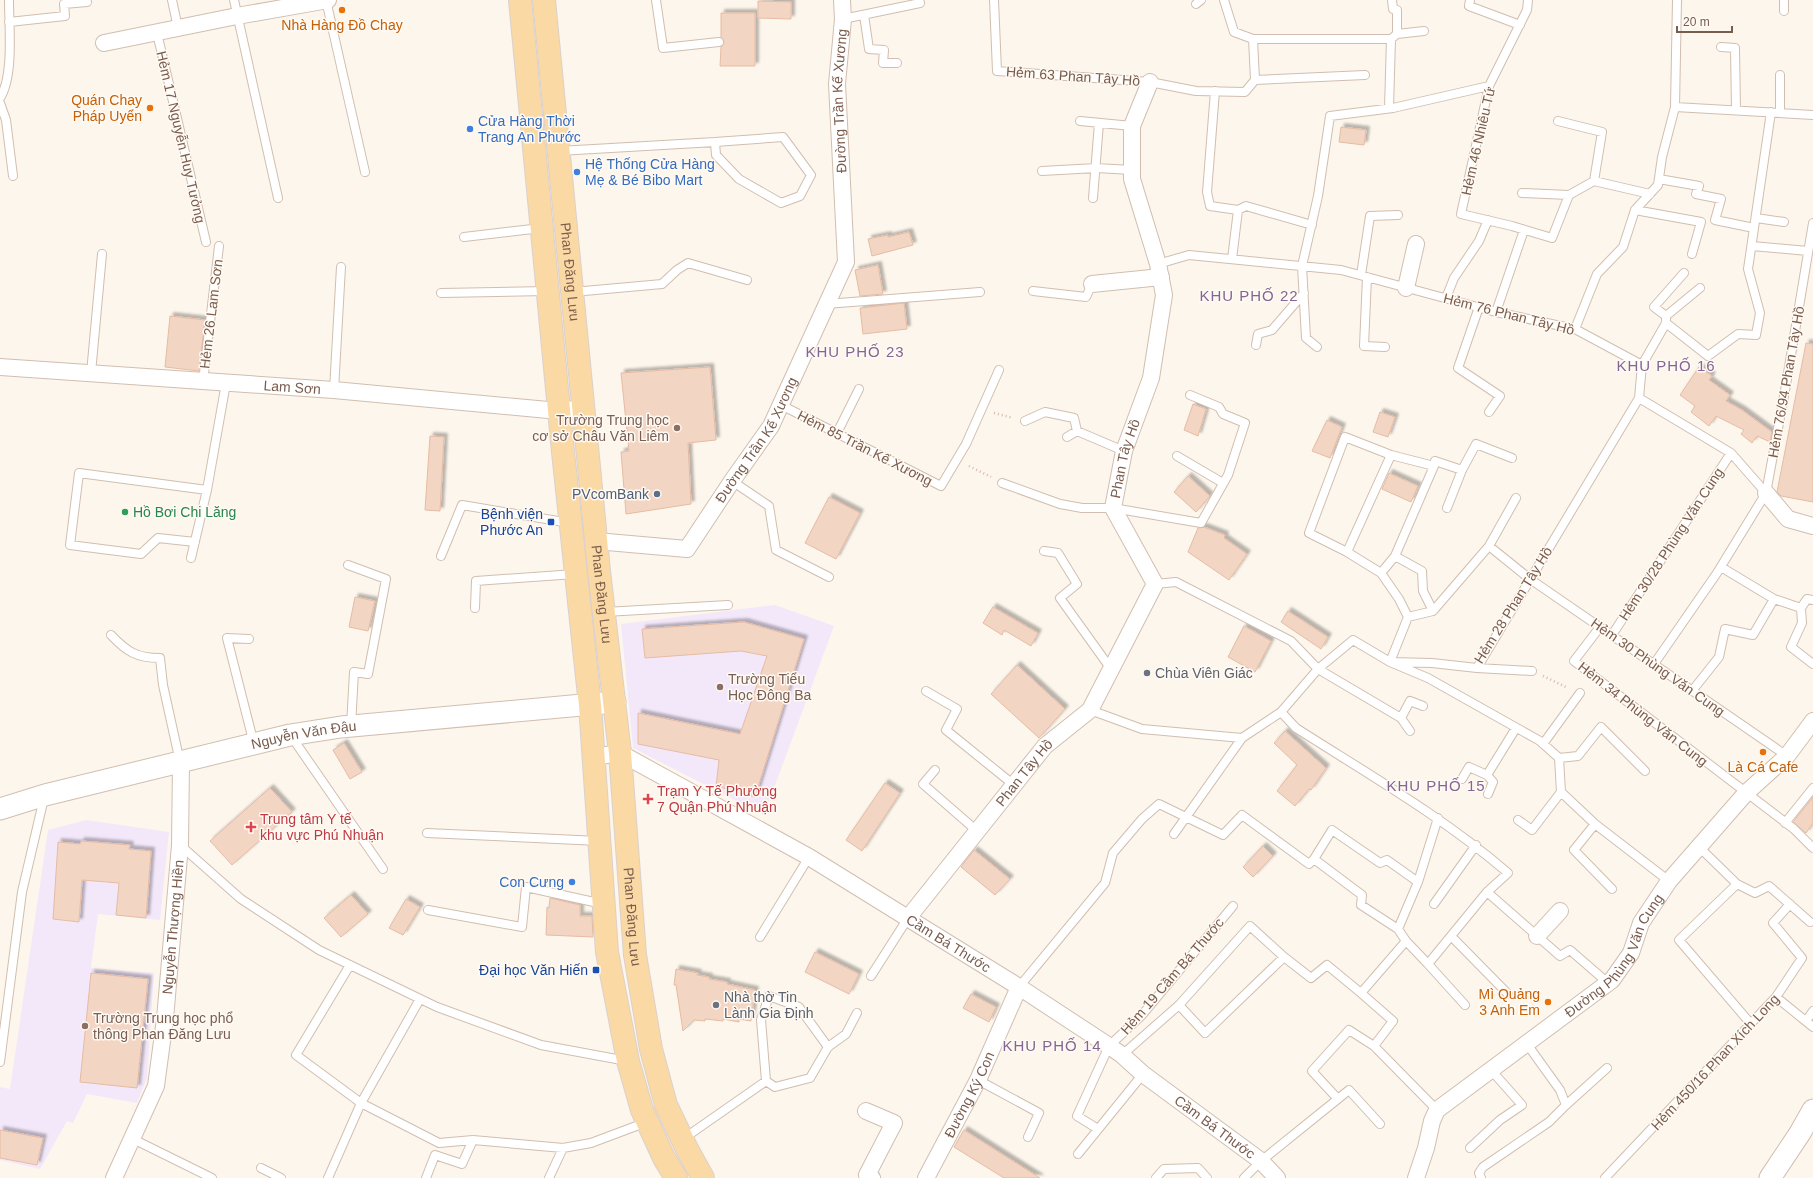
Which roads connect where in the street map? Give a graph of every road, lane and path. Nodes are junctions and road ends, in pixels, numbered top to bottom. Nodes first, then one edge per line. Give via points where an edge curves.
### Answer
1 (172, 0) edge
2 (234, 0) edge
3 (327, 0) edge
4 (520, 0) edge
5 (547, 0) edge
6 (656, 0) edge
7 (842, 0) edge
8 (994, 0) edge
9 (1224, 0) edge
10 (1392, 0) edge
11 (1470, 0) edge
12 (1528, 0) edge
13 (1677, 0) edge
14 (1784, 0) edge
15 (919, 1) edge
16 (9, 2) edge
17 (87, 2) dead end
18 (0, 4) edge
19 (1784, 11) dead end
20 (864, 15) junction
21 (237, 16) junction
22 (843, 20) junction
23 (8, 22) junction
24 (1520, 25) junction
25 (178, 28) junction
26 (1424, 31) dead end
27 (157, 33) junction
28 (1398, 34) junction
29 (1253, 39) junction
30 (1391, 39) junction
31 (719, 42) dead end
32 (104, 43) dead end
33 (1721, 47) dead end
34 (897, 63) dead end
35 (1364, 75) dead end
36 (1780, 75) dead end
37 (1255, 80) junction
38 (1150, 82) junction
39 (1489, 86) junction
40 (2, 90) edge
41 (1215, 92) junction
42 (0, 98) edge
43 (0, 103) edge
44 (1675, 107) junction
45 (1389, 108) junction
46 (1736, 110) junction
47 (1770, 112) junction
48 (1780, 113) junction
49 (1813, 115) edge
50 (1080, 121) dead end
51 (1558, 121) dead end
52 (1099, 123) junction
53 (1132, 126) junction
54 (714, 142) junction
55 (558, 151) junction
56 (1096, 168) junction
57 (1132, 170) junction
58 (1042, 171) dead end
59 (365, 172) dead end
60 (13, 176) dead end
61 (1659, 179) junction
62 (1594, 181) junction
63 (1522, 193) dead end
64 (1650, 194) junction
65 (1569, 195) junction
66 (278, 198) dead end
67 (1093, 198) dead end
68 (1238, 210) junction
69 (1634, 210) junction
70 (1398, 215) dead end
71 (1756, 218) junction
72 (1488, 220) junction
73 (1784, 222) dead end
74 (1813, 223) edge
75 (1312, 225) junction
76 (541, 228) junction
77 (1754, 228) junction
78 (1524, 230) junction
79 (464, 236) dead end
80 (206, 242) dead end
81 (1416, 244) dead end
82 (219, 246) dead end
83 (1752, 246) junction
84 (1808, 251) junction
85 (102, 254) dead end
86 (1692, 254) dead end
87 (1232, 259) junction
88 (1302, 266) junction
89 (341, 267) dead end
90 (1159, 271) junction
91 (1684, 273) dead end
92 (1364, 276) junction
93 (746, 280) dead end
94 (1092, 284) joint
95 (1406, 288) junction
96 (1700, 288) dead end
97 (547, 291) junction
98 (1033, 291) dead end
99 (572, 292) junction
100 (980, 292) dead end
101 (441, 293) dead end
102 (1304, 293) junction
103 (1446, 298) junction
104 (826, 304) junction
105 (1479, 307) junction
106 (1496, 312) junction
107 (1666, 319) junction
108 (1575, 329) junction
109 (1256, 345) dead end
110 (1317, 347) dead end
111 (1385, 347) dead end
112 (1642, 365) junction
113 (0, 367) edge
114 (999, 370) dead end
115 (91, 373) junction
116 (203, 382) junction
117 (226, 383) junction
118 (859, 389) dead end
119 (334, 390) junction
120 (1190, 395) dead end
121 (1639, 398) junction
122 (781, 405) junction
123 (583, 408) junction
124 (982, 409) junction
125 (559, 411) junction
126 (1489, 412) dead end
127 (1025, 421) joint
128 (1077, 431) junction
129 (837, 433) junction
130 (1067, 437) dead end
131 (1124, 451) junction
132 (1731, 452) junction
133 (1391, 455) junction
134 (1177, 456) dead end
135 (1512, 458) dead end
136 (957, 460) junction
137 (1434, 466) junction
138 (1462, 470) junction
139 (732, 481) junction
140 (1002, 483) joint
141 (1223, 483) junction
142 (206, 490) junction
143 (1766, 493) junction
144 (1516, 498) dead end
145 (1113, 508) junction
146 (1447, 508) dead end
147 (570, 523) junction
148 (1813, 526) edge
149 (596, 541) junction
150 (195, 542) junction
151 (1489, 546) junction
152 (1044, 551) dead end
153 (1347, 552) junction
154 (441, 556) dead end
155 (1395, 556) junction
156 (191, 558) dead end
157 (348, 565) dead end
158 (1721, 567) junction
159 (1380, 573) junction
160 (576, 574) junction
161 (829, 576) dead end
162 (1530, 579) junction
163 (1155, 584) junction
164 (1774, 599) junction
165 (1813, 600) edge
166 (728, 605) dead end
167 (475, 608) dead end
168 (1801, 608) junction
169 (1434, 611) junction
170 (604, 612) junction
171 (1408, 617) junction
172 (1600, 627) junction
173 (111, 635) dead end
174 (1612, 635) junction
175 (249, 639) dead end
176 (1390, 662) junction
177 (1654, 664) junction
178 (1813, 664) edge
179 (1477, 668) junction
180 (1111, 669) junction
181 (1318, 669) junction
182 (1532, 671) joint
183 (926, 691) dead end
184 (1692, 691) junction
185 (1580, 693) joint
186 (615, 702) junction
187 (590, 705) junction
188 (1423, 706) dead end
189 (1090, 710) junction
190 (1281, 712) junction
191 (1401, 718) junction
192 (1813, 721) edge
193 (351, 726) junction
194 (1516, 728) junction
195 (1410, 731) dead end
196 (290, 735) junction
197 (1242, 738) junction
198 (254, 744) junction
199 (1543, 744) junction
200 (620, 753) junction
201 (594, 756) junction
202 (1787, 756) junction
203 (1559, 758) junction
204 (180, 763) junction
205 (935, 770) dead end
206 (1645, 771) dead end
207 (1487, 775) junction
208 (1462, 780) dead end
209 (1014, 785) junction
210 (1813, 788) edge
211 (1562, 792) junction
212 (1746, 793) junction
213 (1488, 794) dead end
214 (45, 795) junction
215 (0, 809) edge
216 (1186, 818) junction
217 (1438, 818) junction
218 (1518, 820) dead end
219 (1785, 823) junction
220 (1595, 824) junction
221 (977, 831) junction
222 (427, 833) dead end
223 (1174, 834) dead end
224 (600, 841) junction
225 (180, 845) junction
226 (1476, 845) junction
227 (1698, 846) junction
228 (1813, 848) edge
229 (809, 858) junction
230 (1314, 859) junction
231 (383, 869) dead end
232 (1669, 881) junction
233 (1418, 882) junction
234 (1737, 884) junction
235 (1612, 888) dead end
236 (1487, 892) junction
237 (604, 904) junction
238 (1434, 904) dead end
239 (1790, 904) junction
240 (1234, 906) dead end
241 (428, 910) dead end
242 (1560, 911) dead end
243 (908, 918) junction
244 (1810, 922) dead end
245 (1398, 929) junction
246 (1451, 936) junction
247 (1537, 936) junction
248 (760, 937) dead end
249 (1406, 941) junction
250 (1284, 957) junction
251 (1428, 964) junction
252 (350, 965) junction
253 (871, 976) dead end
254 (1608, 983) junction
255 (1019, 987) junction
256 (1361, 993) junction
257 (1508, 994) dead end
258 (1776, 997) junction
259 (420, 999) junction
260 (1179, 1005) junction
261 (1466, 1005) dead end
262 (1813, 1011) edge
263 (857, 1013) dead end
264 (1806, 1021) junction
265 (1751, 1024) junction
266 (1813, 1027) edge
267 (1526, 1044) junction
268 (1109, 1046) junction
269 (1374, 1046) junction
270 (828, 1047) junction
271 (1122, 1055) junction
272 (628, 1061) junction
273 (0, 1062) edge
274 (1607, 1068) dead end
275 (1491, 1070) junction
276 (1143, 1074) junction
277 (978, 1080) junction
278 (766, 1082) junction
279 (1337, 1098) junction
280 (361, 1103) junction
281 (1566, 1105) junction
282 (1437, 1110) junction
283 (1813, 1110) edge
284 (866, 1111) dead end
285 (648, 1122) junction
286 (1380, 1124) dead end
287 (1098, 1129) junction
288 (131, 1138) junction
289 (1028, 1138) dead end
290 (682, 1139) junction
291 (473, 1140) junction
292 (563, 1148) junction
293 (1470, 1148) dead end
294 (1078, 1154) dead end
295 (1261, 1161) junction
296 (261, 1168) dead end
297 (1774, 1176) edge
298 (114, 1178) edge
299 (212, 1178) edge
300 (281, 1178) edge
301 (328, 1178) edge
302 (426, 1178) edge
303 (549, 1178) edge
304 (676, 1178) edge
305 (703, 1178) edge
306 (872, 1178) edge
307 (926, 1178) edge
308 (1156, 1178) edge
309 (1208, 1178) edge
310 (1244, 1178) edge
311 (1277, 1178) edge
312 (1416, 1178) edge
313 (1481, 1178) edge
314 (1606, 1178) edge

1 - 25 lane
2 - 21 lane
3 - 21 street
3 - 59 lane
4 - 76 main road, Phan Đăng Lưu
5 - 55 main road, Phan Đăng Lưu
6 - 31 lane via 663,48
7 - 22 street, Đường Trần Kế Xương
8 - 38 lane, Hẻm 63 Phan Tây Hồ via 997,71
9 - 29 lane via 1234,32
10 - 28 lane via 1393,9 1397,10
11 - 24 lane via 1469,6
12 - 24 lane, Hẻm 46 Nhiêu Tứ via 1527,10
13 - 44 lane
14 - 19 lane
15 - 20 lane
16 - 18 lane
16 - 23 lane
17 - 23 lane via 64,4 65,16
20 - 22 lane
20 - 34 lane via 869,49 884,50 883,63
21 - 25 street
21 - 66 lane
22 - 104 street, Đường Trần Kế Xương via 837,84 846,262
23 - 40 lane via 8,77
24 - 39 lane, Hẻm 46 Nhiêu Tứ
25 - 27 street
26 - 28 lane
27 - 32 street
27 - 80 lane, Hẻm 17 Nguyễn Huy Tưởng
28 - 30 lane
29 - 30 lane
29 - 37 lane
30 - 45 lane
33 - 46 lane via 1735,48
35 - 37 lane
36 - 48 lane
37 - 41 lane, Hẻm 63 Phan Tây Hồ via 1245,92
38 - 41 lane, Hẻm 63 Phan Tây Hồ
38 - 53 street, Phan Tây Hồ
39 - 45 lane
39 - 72 lane, Hẻm 46 Nhiêu Tứ via 1462,214
40 - 42 lane
41 - 68 lane via 1207,192 1210,206
43 - 60 lane via 6,120
44 - 46 lane
44 - 61 lane
45 - 75 lane via 1330,116
46 - 47 lane
47 - 48 lane
47 - 71 lane
48 - 49 lane
50 - 52 lane
51 - 62 lane via 1602,132
52 - 53 lane
52 - 56 lane
53 - 57 street, Phan Tây Hồ
54 - 54 lane via 716,155 739,179 780,203 800,196 811,175 783,137
54 - 55 lane
55 - 99 main road, Phan Đăng Lưu
56 - 57 lane
56 - 58 lane
56 - 67 lane
57 - 90 street, Phan Tây Hồ via 1132,179
61 - 64 lane via 1658,185
61 - 77 lane via 1699,186 1696,194 1721,199 1715,220
62 - 64 lane
62 - 65 lane
63 - 65 lane
64 - 69 lane
65 - 78 lane, Hẻm 46 Nhiêu Tứ via 1552,238
68 - 75 lane via 1246,206
68 - 87 lane
69 - 86 lane via 1701,222
69 - 108 lane via 1623,247 1597,274
70 - 92 lane via 1370,216
71 - 73 lane
71 - 77 lane
72 - 78 lane, Hẻm 46 Nhiêu Tứ
72 - 103 lane via 1479,241 1454,278
74 - 84 lane, Hẻm 76/94 Phan Tây Hồ
75 - 88 lane
76 - 79 lane
76 - 97 main road, Phan Đăng Lưu
77 - 83 lane
78 - 106 lane
81 - 95 street
82 - 116 lane, Hẻm 26 Lam Sơn
83 - 84 lane
83 - 107 lane via 1748,269 1760,313 1756,335 1738,334 1708,356
84 - 143 lane, Hẻm 76/94 Phan Tây Hồ
85 - 115 lane
87 - 88 lane, Hẻm 76 Phan Tây Hồ
87 - 90 lane, Hẻm 76 Phan Tây Hồ via 1189,255
88 - 92 lane, Hẻm 76 Phan Tây Hồ via 1341,270
88 - 102 lane
89 - 119 lane
90 - 94 street
90 - 131 street, Phan Tây Hồ via 1164,295 1151,378
91 - 107 lane via 1654,307
92 - 95 lane, Hẻm 76 Phan Tây Hồ
92 - 111 lane via 1364,346
93 - 99 lane via 688,263 662,284
94 - 98 lane via 1086,297
95 - 103 lane, Hẻm 76 Phan Tây Hồ
96 - 107 lane
97 - 101 lane
97 - 125 main road, Phan Đăng Lưu
99 - 123 main road, Phan Đăng Lưu
100 - 104 lane
102 - 109 lane via 1272,330 1258,334
102 - 110 lane via 1306,338
103 - 105 lane, Hẻm 76 Phan Tây Hồ
104 - 122 street, Đường Trần Kế Xương
105 - 106 lane, Hẻm 76 Phan Tây Hồ
105 - 126 lane via 1458,368 1500,396
106 - 108 lane, Hẻm 76 Phan Tây Hồ
107 - 112 lane
108 - 112 lane, Hẻm 76 Phan Tây Hồ
112 - 121 lane
113 - 115 street, Lam Sơn
114 - 124 lane, Hẻm 85 Trần Kế Xương
115 - 116 street, Lam Sơn
116 - 117 street, Lam Sơn
117 - 119 street, Lam Sơn
117 - 142 lane
118 - 129 lane
119 - 125 street, Lam Sơn
120 - 141 lane via 1219,407 1224,414 1244,423 1228,475
121 - 132 lane
121 - 162 lane, Hẻm 28 Phan Tây Hồ
122 - 129 lane, Hẻm 85 Trần Kế Xương
122 - 139 street, Đường Trần Kế Xương via 771,426
123 - 125 street, Lam Sơn
123 - 149 main road, Phan Đăng Lưu
124 - 127 path
124 - 136 lane, Hẻm 85 Trần Kế Xương
125 - 147 main road, Phan Đăng Lưu
127 - 128 lane via 1045,412 1074,418
128 - 130 lane
128 - 131 lane
129 - 136 lane, Hẻm 85 Trần Kế Xương via 941,486
131 - 145 street, Phan Tây Hồ
132 - 143 lane
132 - 174 lane, Hẻm 30/28 Phùng Văn Cung
133 - 137 lane
133 - 153 lane
133 - 153 lane via 1345,437 1309,533
134 - 141 lane
135 - 138 lane via 1476,444
136 - 140 path
137 - 138 lane via 1435,461
137 - 155 lane
138 - 146 lane
139 - 149 street, Đường Trần Kế Xương via 687,549
139 - 161 lane via 769,506 776,550
140 - 145 lane via 1060,504 1082,508
141 - 145 lane via 1201,523
142 - 150 lane
142 - 150 lane via 79,473 70,545 141,554 158,538
143 - 148 street via 1788,519
143 - 158 lane
144 - 151 lane
145 - 163 street, Phan Tây Hồ
147 - 154 lane via 462,505
147 - 160 main road, Phan Đăng Lưu
149 - 170 main road, Phan Đăng Lưu
150 - 156 lane
151 - 162 lane, Hẻm 30 Phùng Văn Cung
151 - 169 lane
152 - 180 lane via 1058,553 1077,584 1060,598
153 - 159 lane
155 - 159 lane
155 - 169 lane via 1422,571 1423,591
157 - 193 lane via 386,579 368,674 354,672
158 - 164 lane
158 - 177 lane
159 - 171 lane via 1399,599
160 - 167 lane via 476,581
160 - 187 main road, Phan Đăng Lưu
162 - 172 lane, Hẻm 30 Phùng Văn Cung
162 - 179 lane, Hẻm 28 Phan Tây Hồ
163 - 180 street, Phan Tây Hồ
163 - 181 lane via 1176,582 1270,630 1290,641
164 - 168 lane
164 - 184 lane via 1753,635 1725,629 1720,657
165 - 168 lane via 1807,599
166 - 170 lane
168 - 178 lane via 1802,623 1792,647
169 - 171 lane
170 - 186 main road, Phan Đăng Lưu
171 - 176 lane
172 - 174 lane, Hẻm 30 Phùng Văn Cung
172 - 212 lane, Hẻm 34 Phùng Văn Cung via 1574,661
173 - 204 lane via 124,648 136,655 160,658 163,685
174 - 177 lane, Hẻm 30 Phùng Văn Cung
175 - 198 lane via 227,638
176 - 179 lane, Hẻm 28 Phan Tây Hồ
176 - 181 lane, Hẻm 28 Phan Tây Hồ via 1353,640
176 - 194 lane via 1428,678
177 - 184 lane, Hẻm 30 Phùng Văn Cung
179 - 182 lane
180 - 189 street, Phan Tây Hồ
181 - 190 lane, Hẻm 28 Phan Tây Hồ
181 - 191 lane
182 - 185 path
183 - 209 lane via 957,709 946,730
184 - 202 lane, Hẻm 30 Phùng Văn Cung
185 - 199 lane
186 - 187 street, Nguyễn Văn Đậu
186 - 200 main road, Phan Đăng Lưu
187 - 193 street, Nguyễn Văn Đậu
187 - 201 main road, Phan Đăng Lưu
188 - 191 lane via 1410,702
189 - 197 lane via 1142,730
189 - 209 street, Phan Tây Hồ via 1045,746
190 - 197 lane, Hẻm 28 Phan Tây Hồ
190 - 217 lane via 1296,728
191 - 195 lane
192 - 202 street, Đường Phùng Văn Cung
193 - 196 street, Nguyễn Văn Đậu
194 - 199 lane
194 - 207 lane
196 - 198 street, Nguyễn Văn Đậu
196 - 231 lane
197 - 216 lane
198 - 204 street, Nguyễn Văn Đậu
199 - 203 lane
200 - 201 street
200 - 229 street, Cầm Bá Thước
200 - 290 main road, Phan Đăng Lưu via 635,955 652,1049 666,1105
201 - 224 main road, Phan Đăng Lưu
202 - 212 street, Đường Phùng Văn Cung
203 - 206 lane via 1578,756 1602,727
203 - 211 lane
204 - 214 street, Nguyễn Văn Đậu
204 - 225 street, Nguyễn Thượng Hiền
205 - 221 lane via 923,784
207 - 208 lane via 1468,767
207 - 213 lane via 1492,782
209 - 221 street, Phan Tây Hồ
210 - 219 lane
211 - 218 lane via 1532,830
211 - 220 lane
212 - 219 lane
212 - 227 street, Đường Phùng Văn Cung
214 - 215 street, Nguyễn Văn Đậu
214 - 273 lane via 22,892
216 - 223 lane
216 - 230 lane via 1223,835 1242,814 1309,864
216 - 255 lane via 1159,804 1142,819 1113,853 1105,883
217 - 226 lane
217 - 233 lane
219 - 228 lane
220 - 232 lane
220 - 235 lane via 1574,850
221 - 243 street, Phan Tây Hồ
222 - 224 lane
224 - 237 main road, Phan Đăng Lưu
225 - 252 lane via 241,899 319,950
225 - 288 street, Nguyễn Thượng Hiền via 165,1019 156,1086
226 - 236 lane via 1508,873
226 - 238 lane
227 - 232 street, Đường Phùng Văn Cung
227 - 234 lane
229 - 243 street, Cầm Bá Thước
229 - 248 lane
230 - 233 lane via 1332,830 1380,863 1388,860
230 - 245 lane via 1362,895 1361,906
232 - 254 street, Đường Phùng Văn Cung via 1641,923 1631,953
233 - 245 lane
234 - 239 lane via 1755,893 1769,886
234 - 265 lane via 1679,940
236 - 246 lane
236 - 247 lane
237 - 241 lane via 526,887 522,927
237 - 272 main road, Phan Đăng Lưu via 607,952
239 - 244 lane
239 - 258 lane, Hẻm 450/16 Phan Xích Long via 1773,923 1802,958
240 - 268 lane, Hẻm 19 Cầm Bá Thước via 1142,1015
242 - 247 street
243 - 253 lane
243 - 255 street, Cầm Bá Thước
245 - 249 lane
246 - 251 lane
246 - 257 lane
247 - 254 lane via 1560,956 1570,950
249 - 251 lane
249 - 256 lane
250 - 256 lane via 1311,978 1327,965
250 - 260 lane via 1205,1033
250 - 260 lane via 1250,926
251 - 261 lane
252 - 259 lane
252 - 280 lane via 296,1055
254 - 267 street, Đường Phùng Văn Cung
255 - 268 street, Cầm Bá Thước
255 - 277 street, Đường Ký Con
256 - 269 lane via 1393,1021
258 - 264 lane
258 - 265 lane, Hẻm 450/16 Phan Xích Long
259 - 272 lane via 541,1045
259 - 280 lane
260 - 271 lane
262 - 264 lane
263 - 270 lane via 846,1034
264 - 266 lane
265 - 314 lane, Hẻm 450/16 Phan Xích Long
267 - 275 street, Đường Phùng Văn Cung
267 - 281 lane via 1560,1090
268 - 271 street, Cầm Bá Thước
268 - 287 lane via 1077,1116
269 - 279 lane via 1349,1030 1312,1071
269 - 282 lane
270 - 278 lane via 810,1078 775,1087
270 - 278 lane via 799,1007 769,996 761,1020
271 - 276 street, Cầm Bá Thước
272 - 285 main road, Phan Đăng Lưu
274 - 281 lane
275 - 282 street, Đường Phùng Văn Cung
275 - 293 lane via 1522,1105 1500,1120
276 - 287 lane
276 - 295 street, Cầm Bá Thước
277 - 289 lane via 1039,1113
277 - 307 street, Đường Ký Con
278 - 290 lane
279 - 286 lane via 1349,1090
279 - 295 lane
280 - 291 lane via 439,1142
280 - 301 lane
281 - 313 lane via 1549,1122 1483,1167 1479,1173
282 - 312 street
283 - 297 street
284 - 306 street via 894,1123 867,1175
285 - 292 lane via 591,1143
285 - 304 main road, Phan Đăng Lưu
287 - 294 lane
288 - 298 street, Nguyễn Thượng Hiền
288 - 299 lane
290 - 305 main road, Phan Đăng Lưu
291 - 292 lane
291 - 302 lane via 462,1164 435,1155
292 - 303 lane
295 - 310 lane
295 - 311 street, Cầm Bá Thước
296 - 300 lane
308 - 309 lane via 1164,1169 1198,1168

